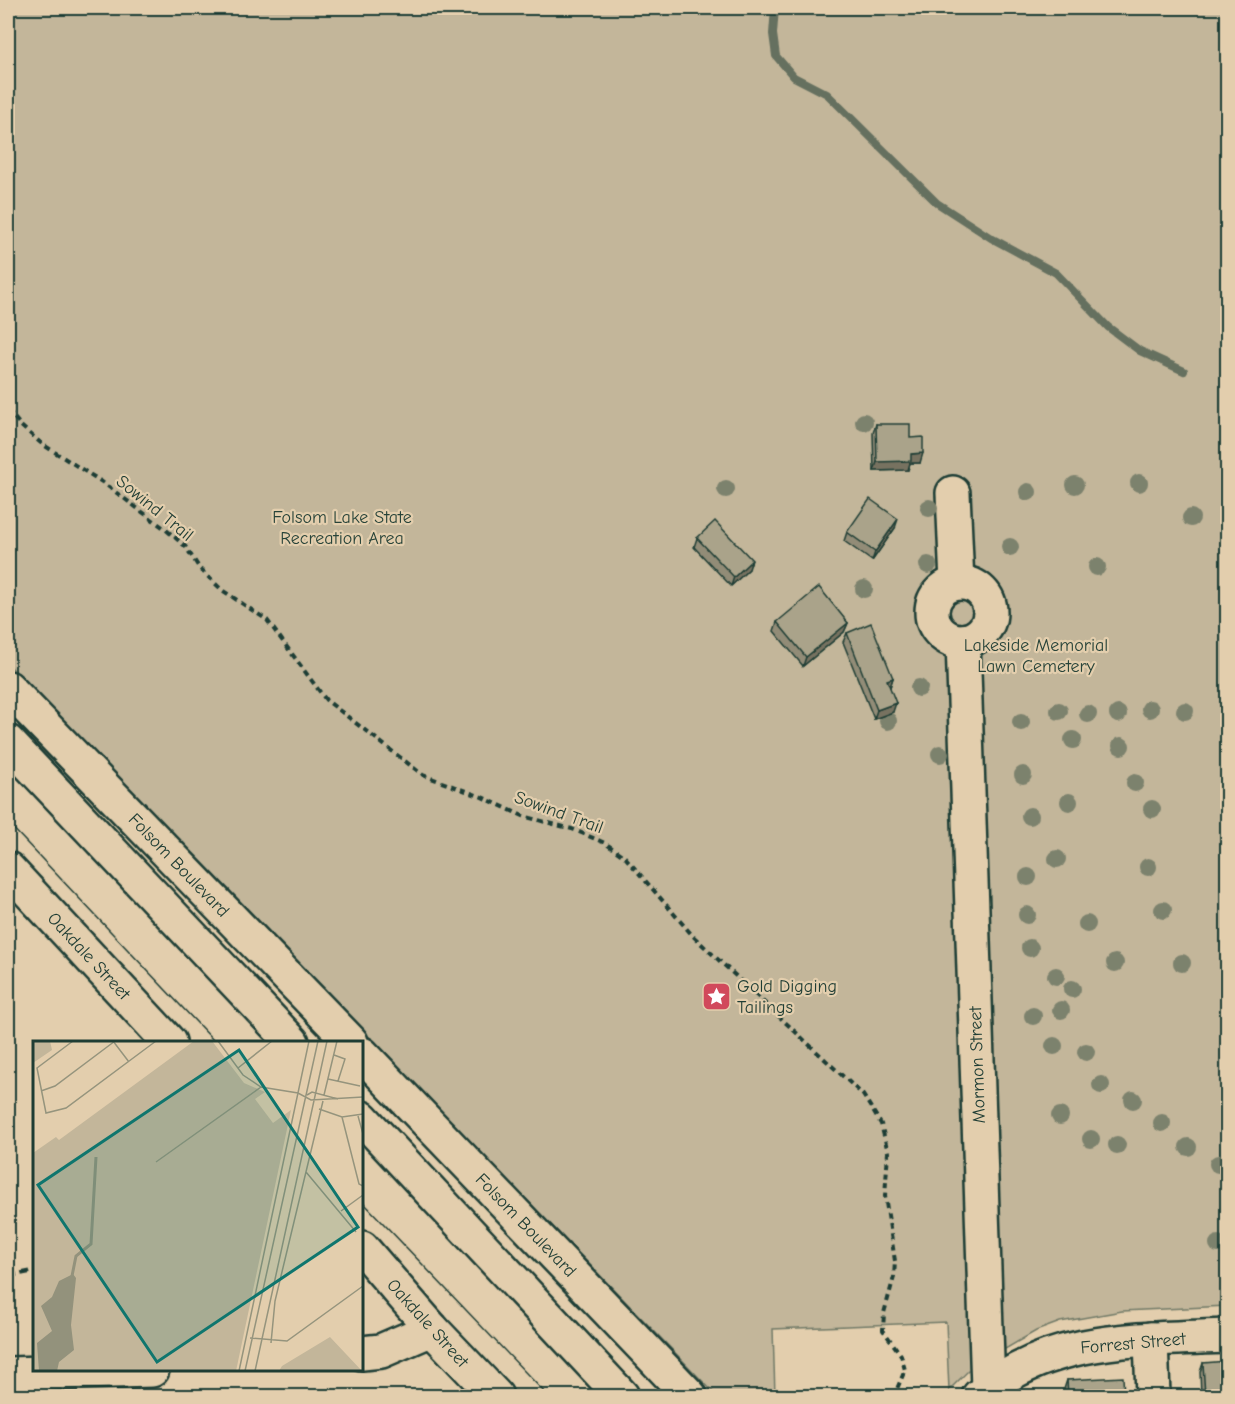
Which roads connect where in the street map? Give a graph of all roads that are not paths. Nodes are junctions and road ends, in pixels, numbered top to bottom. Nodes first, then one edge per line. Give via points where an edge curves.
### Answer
1 (953, 493) dead end
2 (8, 688) edge
3 (8, 742) edge
4 (8, 869) edge
5 (169, 1041) edge
6 (290, 1041) edge
7 (350, 1041) edge
8 (363, 1055) edge
9 (363, 1119) edge
10 (363, 1249) edge
11 (432, 1329) junction
12 (1227, 1336) edge
13 (1151, 1339) junction
14 (363, 1353) edge
15 (8, 1374) edge
16 (140, 1379) edge
17 (983, 1393) edge
18 (496, 1396) edge
19 (622, 1396) edge
20 (690, 1396) edge
21 (1153, 1396) edge

1 - 17 main road, Mormon Street via 957,583 982,590 991,608 991,618 981,634 963,641 983,1273
2 - 7 main road, Folsom Boulevard
3 - 6 main road
4 - 5 main road, Oakdale Street
8 - 20 main road, Folsom Boulevard
9 - 19 main road
10 - 11 main road, Oakdale Street
11 - 14 main road via 381,1351
11 - 18 main road, Oakdale Street
12 - 13 main road, Forrest Street
13 - 17 main road, Forrest Street via 1098,1342 1073,1348 1025,1365
13 - 21 main road
15 - 16 main road

